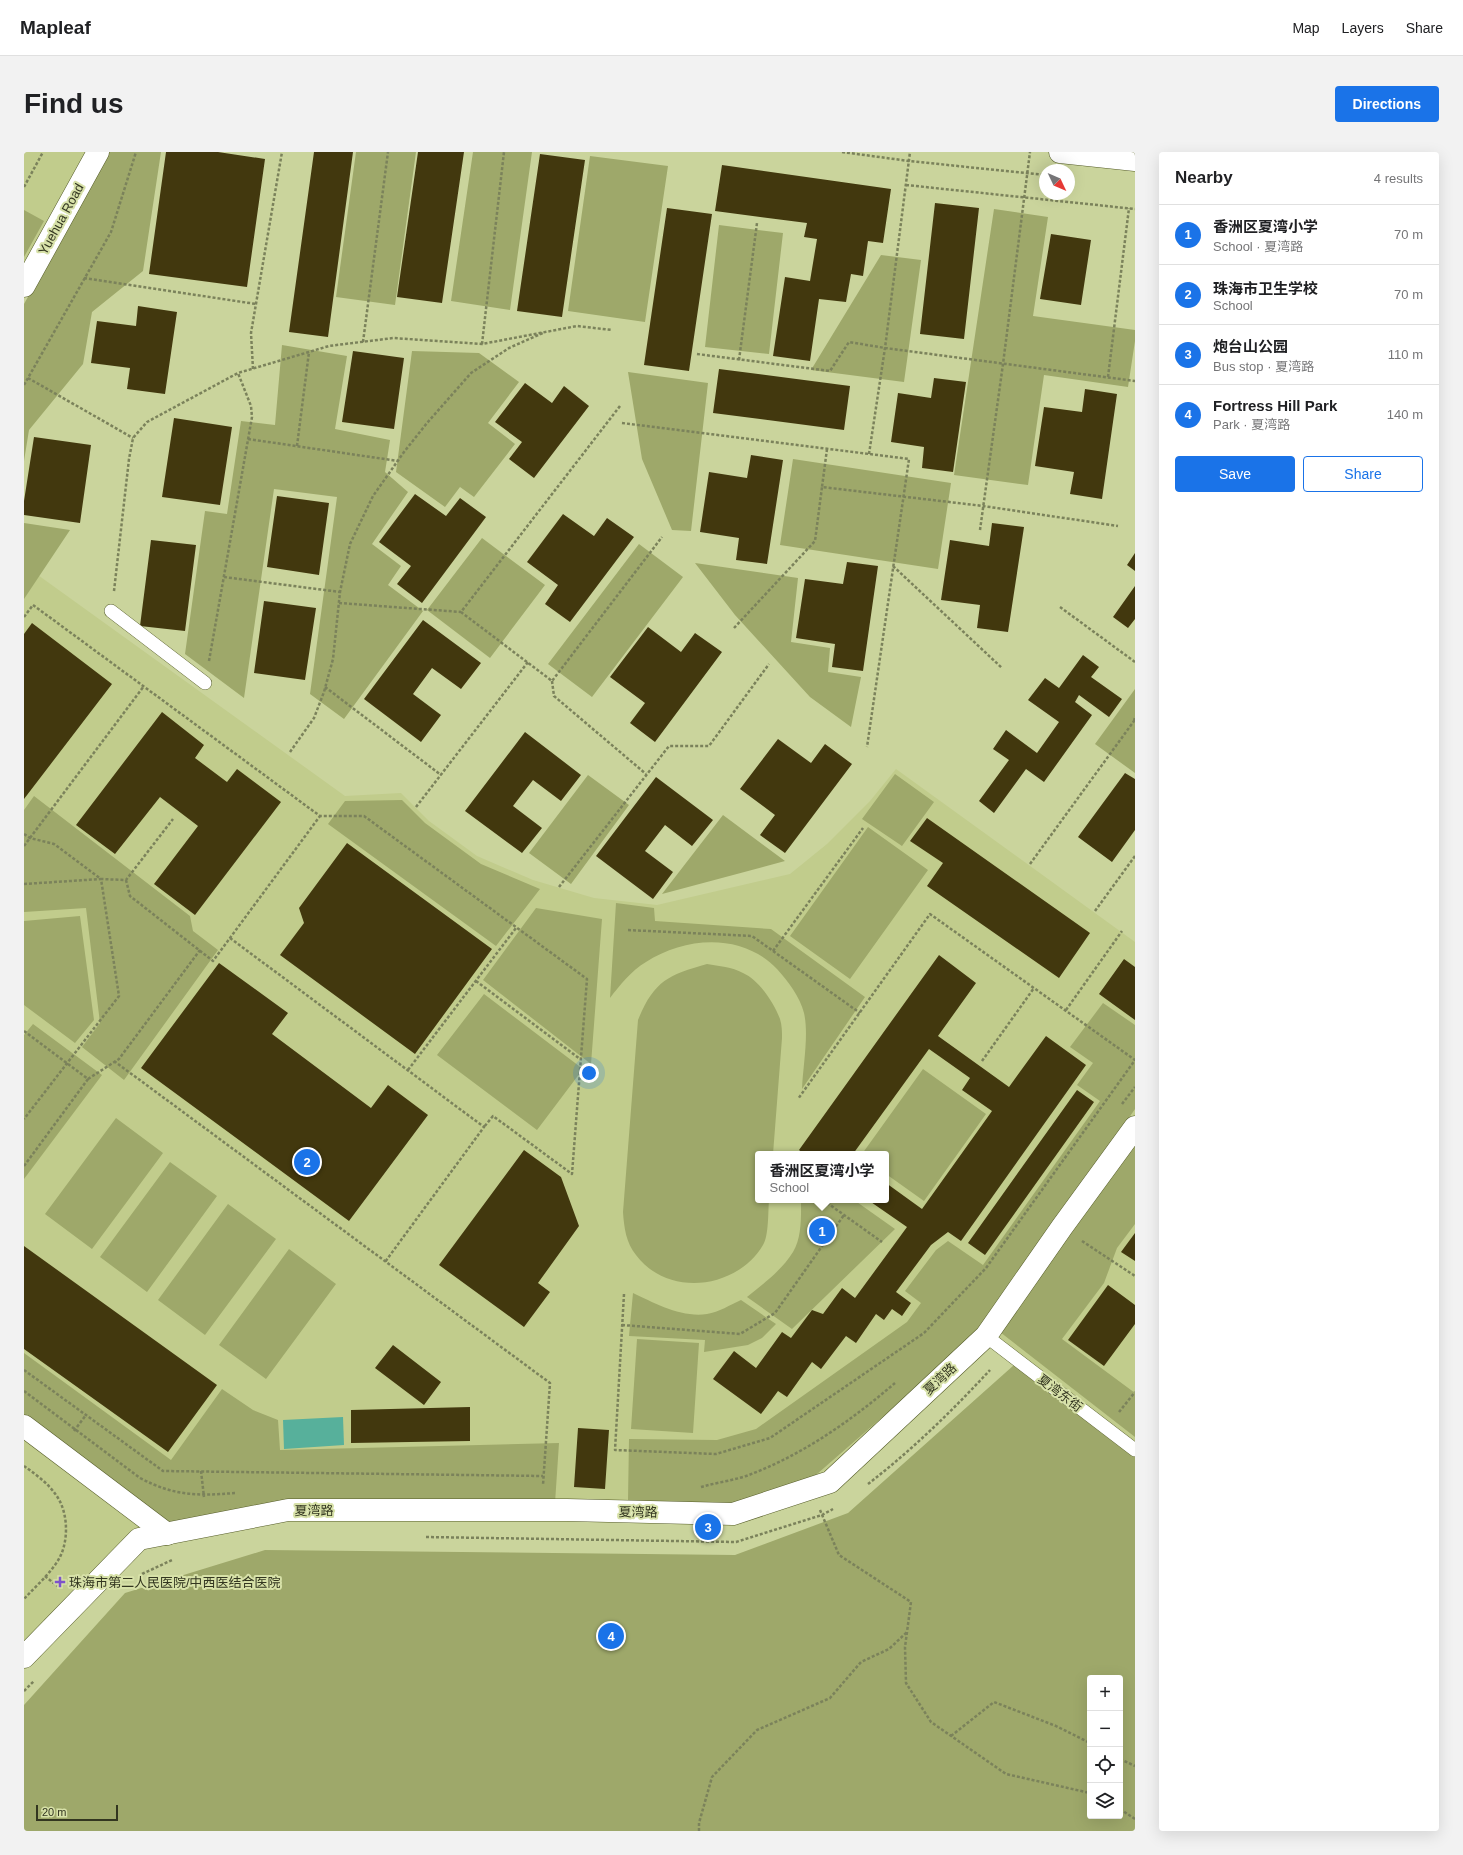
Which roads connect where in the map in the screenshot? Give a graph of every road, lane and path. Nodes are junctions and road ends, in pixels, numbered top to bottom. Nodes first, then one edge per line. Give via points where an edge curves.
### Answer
1 (43, 152) edge
2 (98, 152) edge
3 (136, 152) edge
4 (282, 152) edge
5 (388, 152) edge
6 (504, 152) edge
7 (842, 152) edge
8 (910, 152) edge
9 (1030, 152) edge
10 (1060, 152) edge
11 (1135, 160) edge
12 (909, 161) junction
13 (1027, 173) junction
14 (1039, 174) edge
15 (906, 185) junction
16 (24, 187) edge
17 (1024, 196) junction
18 (1129, 208) junction
19 (1135, 209) edge
20 (758, 224) dead end
21 (84, 278) junction
22 (24, 286) edge
23 (256, 304) junction
24 (549, 330) junction
25 (612, 330) dead end
26 (363, 342) junction
27 (482, 344) junction
28 (886, 348) junction
29 (309, 352) junction
30 (697, 354) dead end
31 (739, 360) junction
32 (1003, 364) junction
33 (253, 369) junction
34 (238, 373) junction
35 (28, 378) junction
36 (1108, 378) junction
37 (1135, 381) edge
38 (24, 385) edge
39 (620, 406) dead end
40 (622, 423) dead end
41 (133, 438) junction
42 (248, 439) junction
43 (297, 446) junction
44 (827, 449) junction
45 (869, 454) junction
46 (398, 461) junction
47 (822, 487) junction
48 (903, 497) junction
49 (983, 506) junction
50 (1118, 526) dead end
51 (980, 530) dead end
52 (662, 537) dead end
53 (893, 566) junction
54 (224, 576) junction
55 (340, 592) junction
56 (339, 602) junction
57 (1060, 607) dead end
58 (111, 611) joint
59 (461, 612) junction
60 (24, 617) edge
61 (734, 628) dead end
62 (528, 662) junction
63 (1135, 662) edge
64 (769, 664) dead end
65 (1002, 668) dead end
66 (552, 680) junction
67 (205, 683) joint
68 (144, 686) junction
69 (325, 687) junction
70 (1135, 717) edge
71 (1134, 722) edge
72 (867, 747) dead end
73 (290, 752) dead end
74 (646, 774) junction
75 (441, 775) junction
76 (416, 807) dead end
77 (320, 816) junction
78 (173, 819) dead end
79 (863, 828) dead end
80 (24, 834) edge
81 (30, 838) junction
82 (24, 839) edge
83 (24, 846) edge
84 (1135, 856) edge
85 (1030, 864) dead end
86 (101, 879) junction
87 (126, 880) junction
88 (24, 884) edge
89 (559, 886) dead end
90 (1095, 911) dead end
91 (516, 928) junction
92 (628, 930) dead end
93 (1122, 931) dead end
94 (230, 938) junction
95 (200, 950) junction
96 (773, 951) junction
97 (476, 981) junction
98 (1034, 988) junction
99 (1066, 1010) junction
100 (860, 1013) junction
101 (24, 1031) edge
102 (581, 1060) junction
103 (114, 1061) junction
104 (982, 1061) dead end
105 (66, 1064) junction
106 (408, 1070) junction
107 (88, 1080) junction
108 (1135, 1087) edge
109 (798, 1099) dead end
110 (1121, 1106) dead end
111 (24, 1119) edge
112 (484, 1127) junction
113 (1135, 1127) edge
114 (24, 1166) edge
115 (827, 1203) edge
116 (844, 1215) junction
117 (882, 1242) dead end
118 (1094, 1249) dead end
119 (385, 1262) junction
120 (1135, 1276) edge
121 (624, 1294) dead end
122 (622, 1325) junction
123 (986, 1336) junction
124 (24, 1370) edge
125 (898, 1381) dead end
126 (24, 1391) edge
127 (1135, 1392) edge
128 (24, 1426) edge
129 (1107, 1428) junction
130 (1135, 1450) edge
131 (24, 1466) edge
132 (543, 1476) junction
133 (694, 1488) dead end
134 (811, 1488) junction
135 (241, 1492) dead end
136 (541, 1510) junction
137 (167, 1534) junction
138 (24, 1599) edge
139 (907, 1632) junction
140 (24, 1657) edge
141 (951, 1736) junction
142 (1087, 1742) edge
143 (1123, 1760) edge
144 (1135, 1766) edge
145 (1087, 1792) edge
146 (1123, 1812) edge
147 (1135, 1819) edge
148 (699, 1831) edge

1 - 16 path
2 - 22 street, Yuehua Road
3 - 21 path via 111,232
4 - 23 path
5 - 26 path
6 - 27 path
7 - 12 path
8 - 12 path
9 - 13 path
10 - 11 street
12 - 13 path
12 - 15 path
13 - 14 path
13 - 17 path
15 - 17 path
15 - 28 path
17 - 18 path
17 - 32 path
18 - 19 path
18 - 36 path
20 - 31 path
21 - 23 path
21 - 35 path
23 - 33 path via 251,333
24 - 25 path via 577,326
24 - 27 path
24 - 46 path via 510,348 471,373
26 - 27 path via 393,338
26 - 29 path via 329,346
28 - 31 path via 849,342 830,370
28 - 32 path
28 - 45 path
29 - 33 path
29 - 43 path
30 - 31 path
32 - 36 path
32 - 49 path
33 - 34 path
34 - 41 path via 147,422
34 - 42 path via 251,406
35 - 38 path
35 - 41 path
36 - 37 path
39 - 59 path
40 - 44 path
41 - 58 path
42 - 43 path
42 - 54 path
43 - 46 path
44 - 45 path
44 - 47 path
45 - 48 path via 909,459
46 - 55 path via 373,496 350,544
47 - 48 path
47 - 61 path via 815,541
48 - 49 path
48 - 53 path
49 - 50 path
49 - 51 path
52 - 66 path
53 - 65 path
53 - 72 path
54 - 55 path
54 - 67 path
55 - 56 path
56 - 59 path
56 - 69 path via 333,659
57 - 63 path
58 - 67 lane
59 - 62 path
60 - 68 path via 33,605
62 - 66 path
62 - 75 path
64 - 74 path via 709,746 668,746
66 - 74 path via 554,696
68 - 77 path
68 - 81 path
69 - 73 path via 314,718
69 - 75 path
70 - 71 path
71 - 85 path
74 - 89 path
75 - 76 path
77 - 91 path via 364,816
77 - 94 path
78 - 87 path
79 - 96 path
80 - 81 path
81 - 82 path
81 - 83 path
81 - 86 path via 54,844
84 - 90 path
86 - 87 path
86 - 88 path
86 - 105 path via 119,996
87 - 95 path via 130,896
91 - 97 path
91 - 102 path via 587,979
92 - 96 path via 752,936
93 - 99 path
94 - 95 path via 213,961
94 - 106 path
95 - 103 path
96 - 100 path
97 - 102 path
97 - 106 path
98 - 99 path
98 - 100 path via 930,914
98 - 104 path
99 - 122 path via 1135,1060 986,1268 924,1333 770,1438 716,1454 615,1450
100 - 109 path
101 - 105 path
102 - 112 path via 572,1174 493,1116
103 - 107 path
103 - 119 path
105 - 107 path
105 - 111 path
106 - 112 path
107 - 114 path
108 - 110 path
112 - 119 path
113 - 123 street, 夏湾路
115 - 116 path
116 - 117 path
116 - 122 path via 775,1313 740,1334
118 - 120 path
119 - 132 path via 550,1383
121 - 122 path
123 - 129 lane, 夏湾东街
123 - 134 street, 夏湾路 via 830,1482
124 - 132 path via 163,1471
125 - 133 path via 857,1415 799,1452 754,1473
126 - 135 path via 140,1478 158,1488 204,1496
127 - 129 path
128 - 137 street
129 - 130 lane, 夏湾东街
131 - 138 path via 56,1495 65,1516 65,1539 60,1556
132 - 136 path
134 - 136 street, 夏湾路 via 733,1514
134 - 139 path via 838,1555 911,1602
136 - 137 street, 夏湾路 via 288,1510
137 - 140 street, 夏湾路 via 139,1539
139 - 141 path via 906,1683 931,1722
139 - 148 path via 890,1649 861,1662 830,1698 757,1730 712,1777
141 - 142 path via 994,1702 1056,1726
141 - 145 path via 1006,1774
143 - 144 path
146 - 147 path

